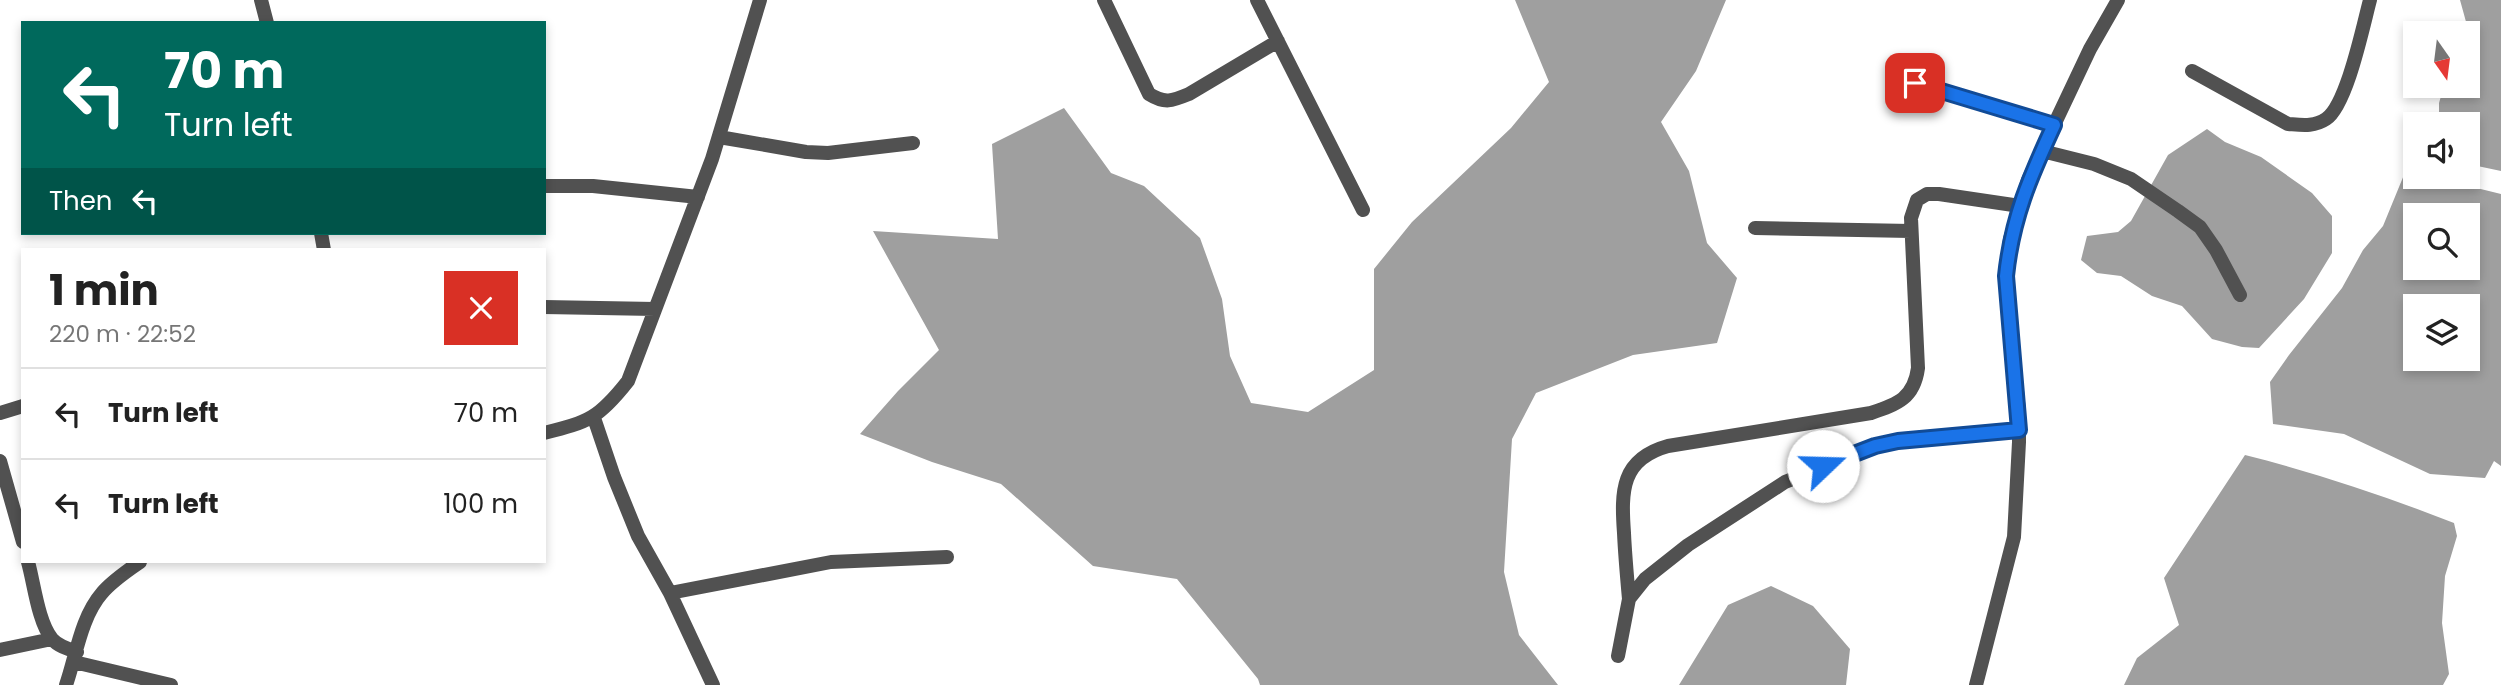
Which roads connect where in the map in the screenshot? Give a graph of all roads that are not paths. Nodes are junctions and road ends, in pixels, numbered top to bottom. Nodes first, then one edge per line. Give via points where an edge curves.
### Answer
1 (261, 0) edge
2 (760, 0) edge
3 (1104, 0) edge
4 (1257, 0) edge
5 (2118, 0) edge
6 (2370, 0) edge
7 (266, 21) edge
8 (1278, 41) junction
9 (2192, 71) dead end
10 (1894, 77) dead end
11 (2054, 125) junction
12 (719, 137) junction
13 (913, 143) dead end
14 (2042, 150) junction
15 (546, 186) edge
16 (698, 197) junction
17 (2020, 206) junction
18 (1363, 210) dead end
19 (1755, 228) dead end
20 (1911, 231) junction
21 (2240, 295) dead end
22 (546, 307) edge
23 (655, 309) junction
24 (21, 407) edge
25 (0, 414) edge
26 (594, 418) junction
27 (2019, 430) junction
28 (546, 432) edge
29 (0, 461) edge
30 (21, 535) edge
31 (947, 557) dead end
32 (28, 563) edge
33 (139, 563) edge
34 (670, 593) junction
35 (1629, 599) junction
36 (52, 639) junction
37 (0, 650) edge
38 (1618, 656) dead end
39 (75, 657) junction
40 (66, 685) edge
41 (171, 685) edge
42 (713, 685) edge
43 (1976, 685) edge

1 - 7 street
2 - 12 street
3 - 8 street via 1149,94 1161,102 1189,94
4 - 8 street
5 - 11 street
6 - 9 street via 2337,107 2319,124 2288,124
8 - 18 street
10 - 11 street
11 - 14 street
12 - 13 street via 828,153
12 - 16 street
14 - 17 street
14 - 21 street via 2131,179 2200,227
15 - 16 street
16 - 23 street
17 - 20 street via 1927,194 1913,207
17 - 27 street via 2006,276
19 - 20 street
20 - 35 street via 1918,368 1908,395 1898,404 1871,413 1651,451 1633,466 1623,491
22 - 23 street
23 - 26 street via 628,381
24 - 25 street
26 - 28 street
26 - 34 street via 628,513
27 - 35 street via 1898,441 1785,482 1688,545 1645,579
27 - 43 street via 2014,537
29 - 30 street
31 - 34 street via 831,562
32 - 36 street
33 - 39 street via 96,601
34 - 42 street
35 - 38 street
36 - 37 street
36 - 39 street
39 - 40 street
39 - 41 street

